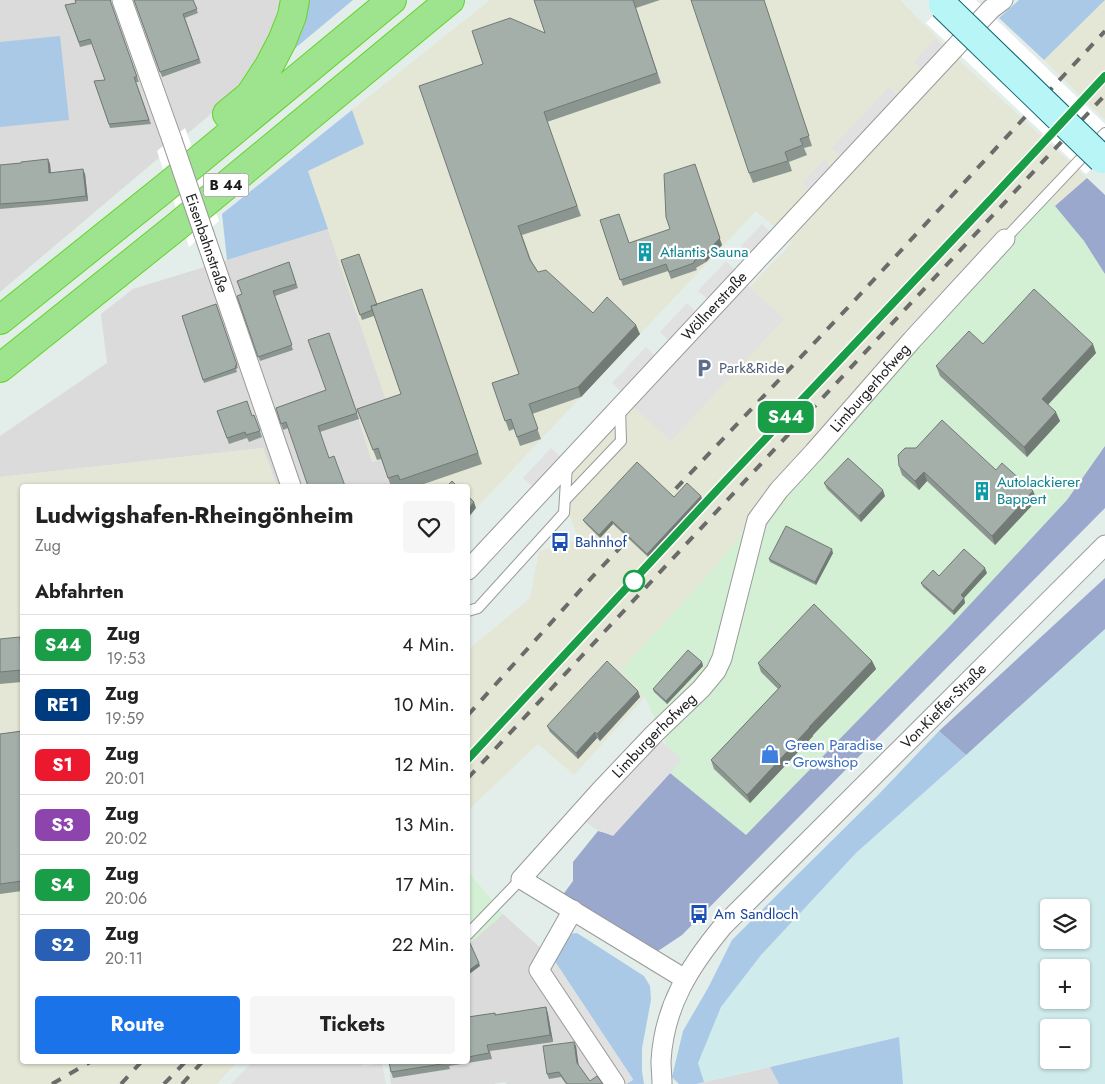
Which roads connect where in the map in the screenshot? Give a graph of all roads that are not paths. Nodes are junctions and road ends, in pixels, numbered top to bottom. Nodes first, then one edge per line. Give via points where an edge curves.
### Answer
1 (122, 0) edge
2 (295, 0) edge
3 (392, 0) edge
4 (450, 0) edge
5 (1002, 0) edge
6 (943, 5) dead end
7 (1104, 146) edge
8 (166, 187) junction
9 (1005, 239) joint
10 (0, 320) edge
11 (0, 368) edge
12 (620, 406) junction
13 (567, 463) junction
14 (290, 484) edge
15 (564, 500) junction
16 (1105, 545) edge
17 (470, 568) edge
18 (470, 610) edge
19 (521, 879) junction
20 (572, 910) junction
21 (470, 932) edge
22 (685, 979) junction
23 (615, 1084) edge
24 (662, 1084) edge

1 - 14 street, Eisenbahnstraße, bridge
2 - 8 highway via 282,41 250,95 194,142
3 - 8 highway, B 44
4 - 11 highway, B 44
5 - 12 street, Wöllnerstraße
6 - 7 street, bridge
7 - 9 lane, Limburgerhofweg
8 - 10 highway, B 44
9 - 19 street, Limburgerhofweg via 779,490 757,520 716,671 600,791
12 - 13 street, Wöllnerstraße
12 - 15 lane via 621,441
13 - 15 lane
13 - 17 street, Wöllnerstraße
15 - 18 lane via 564,513 478,608
16 - 22 street, Von-Kieffer-Straße via 723,926
19 - 20 street
19 - 21 lane
20 - 22 street
20 - 23 street via 539,970
22 - 24 street, Von-Kieffer-Straße via 670,1012 664,1036

